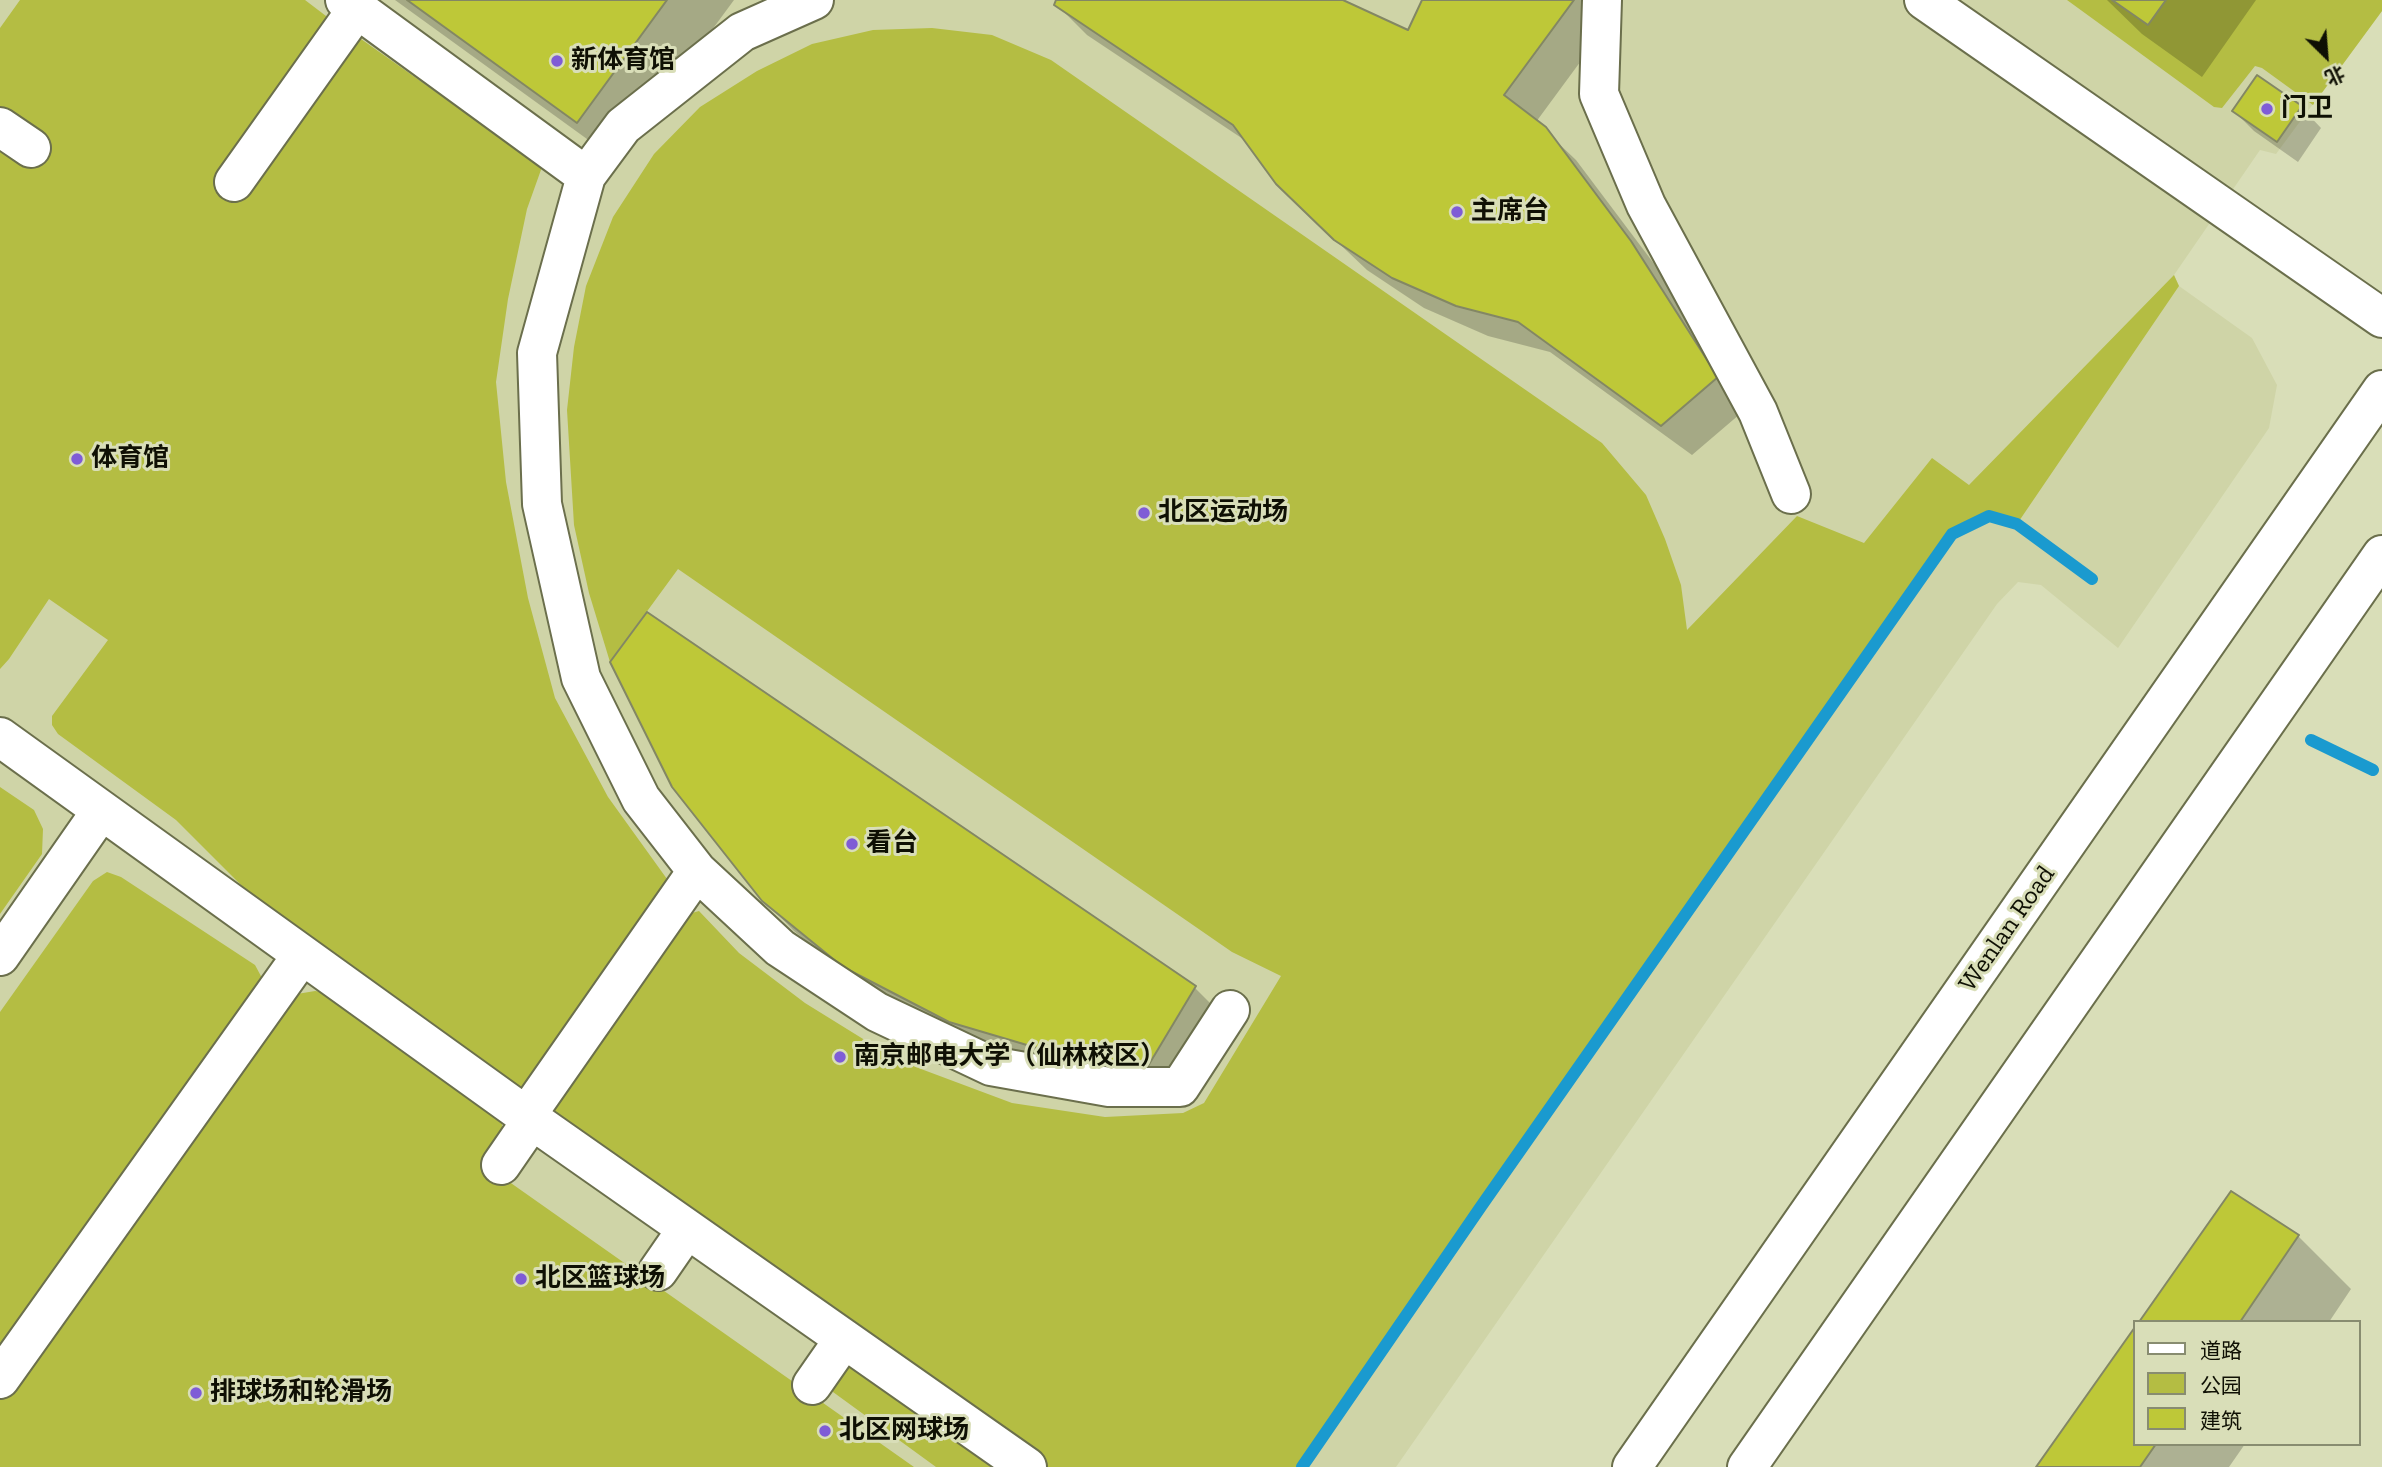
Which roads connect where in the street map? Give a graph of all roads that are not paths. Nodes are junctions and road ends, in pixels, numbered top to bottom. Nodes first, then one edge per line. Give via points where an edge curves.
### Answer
1 (814, 0) edge
2 (1602, 0) edge
3 (1924, 0) edge
4 (351, 4) edge
5 (0, 127) edge
6 (31, 148) dead end
7 (586, 176) junction
8 (234, 181) dead end
9 (2382, 318) edge
10 (2382, 390) edge
11 (1791, 494) dead end
12 (2382, 555) edge
13 (0, 737) edge
14 (101, 811) junction
15 (697, 871) junction
16 (302, 955) junction
17 (0, 956) edge
18 (1230, 1010) dead end
19 (529, 1118) junction
20 (501, 1165) dead end
21 (687, 1229) junction
22 (658, 1271) dead end
23 (844, 1339) junction
24 (0, 1379) edge
25 (812, 1385) dead end
26 (1027, 1467) edge
27 (1632, 1467) edge
28 (1747, 1467) edge

1 - 7 street via 742,32 623,126
2 - 11 street via 1599,94 1646,205 1758,412
3 - 9 street
4 - 7 street
4 - 8 street
5 - 6 street
7 - 15 street via 537,353 542,504 581,678 641,799
10 - 27 street, Wenlan Road
12 - 28 street
13 - 14 street
14 - 16 street
14 - 17 street
15 - 18 street via 780,948 877,1012 992,1066 1109,1087 1180,1087
15 - 19 street
16 - 19 street
16 - 24 street
19 - 20 street
19 - 21 street
21 - 22 street
21 - 23 street
23 - 25 street
23 - 26 street

